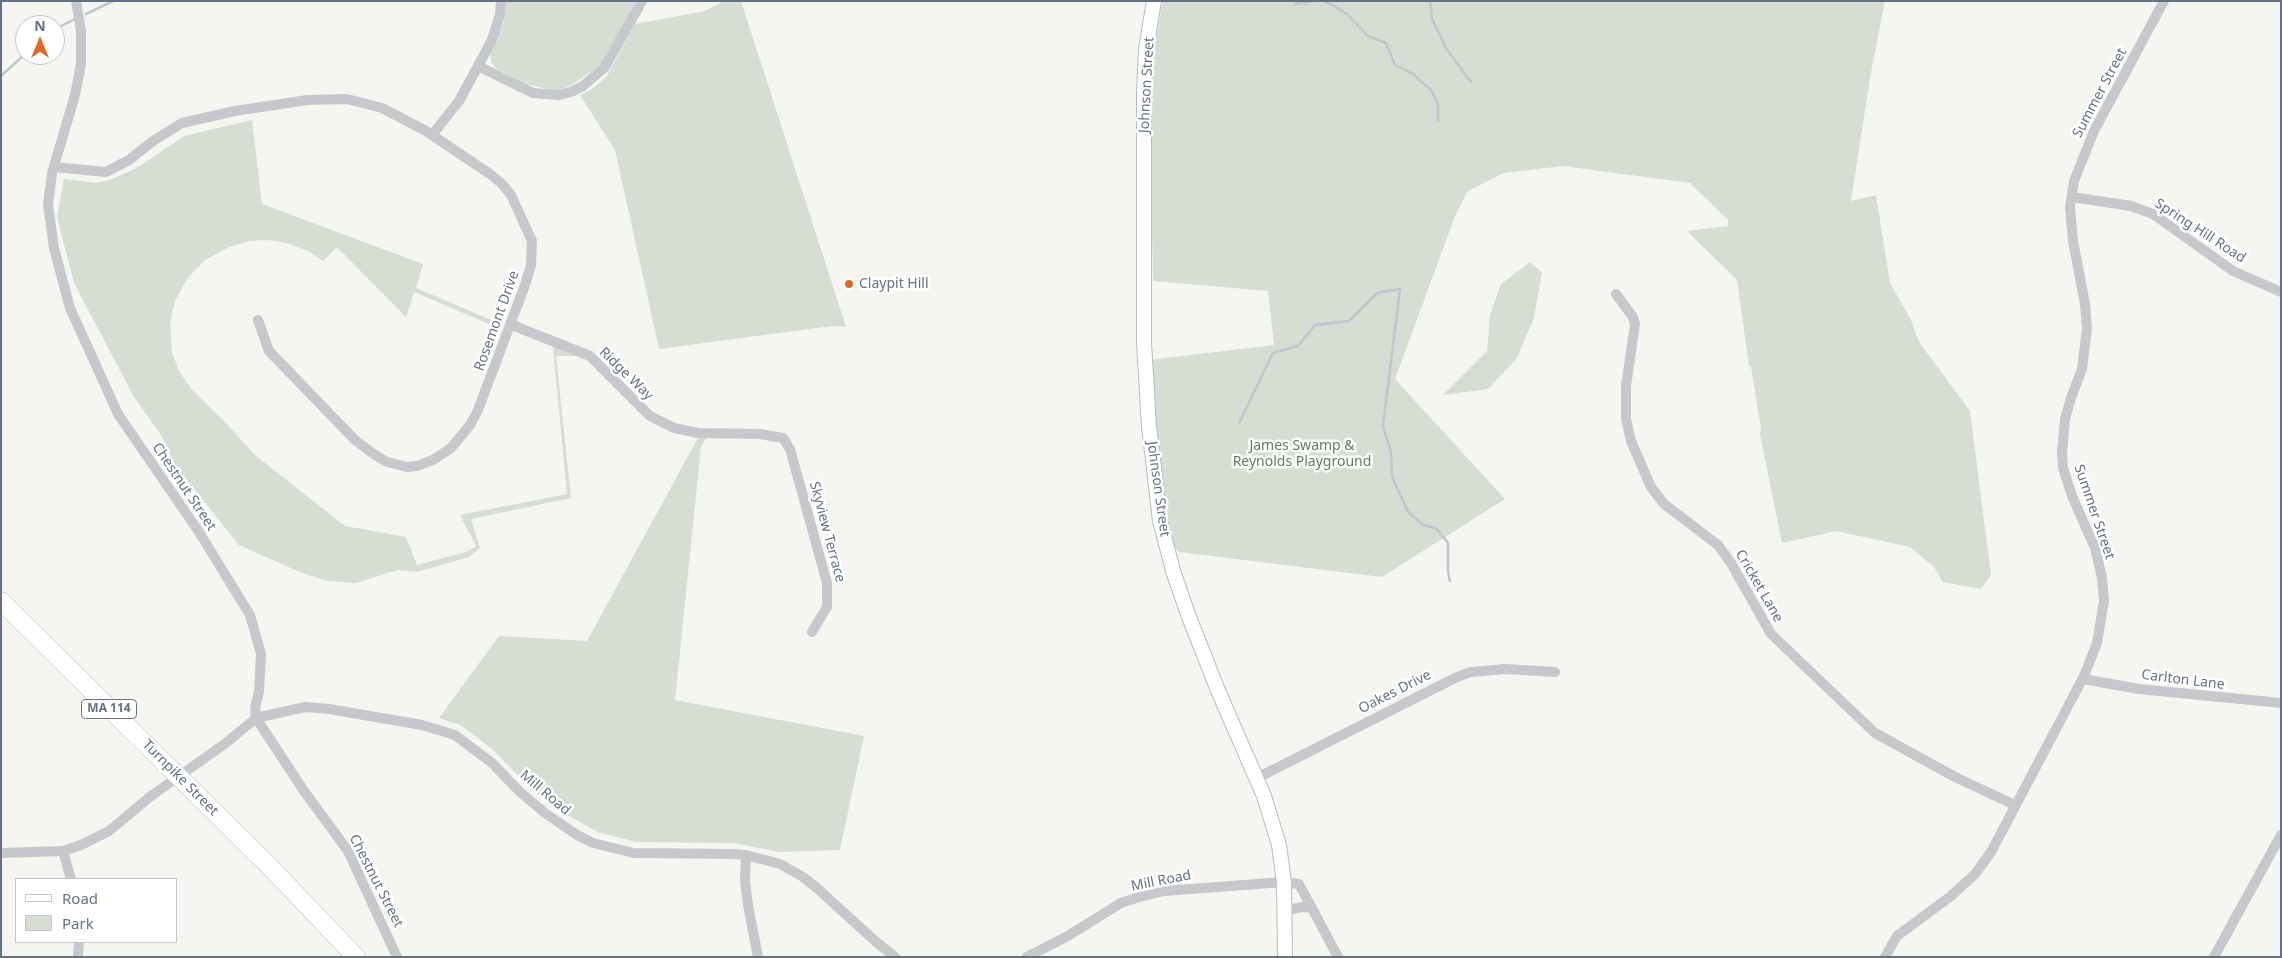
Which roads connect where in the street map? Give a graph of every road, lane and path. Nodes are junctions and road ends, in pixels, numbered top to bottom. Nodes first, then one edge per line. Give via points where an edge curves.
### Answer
1 (76, 1) edge
2 (501, 1) edge
3 (642, 1) edge
4 (1154, 1) edge
5 (2164, 1) edge
6 (478, 66) junction
7 (432, 135) junction
8 (54, 167) junction
9 (2072, 197) junction
10 (2281, 292) edge
11 (1616, 294) dead end
12 (258, 320) dead end
13 (512, 325) junction
14 (783, 438) joint
15 (1, 601) edge
16 (812, 632) dead end
17 (1555, 672) dead end
18 (2082, 679) junction
19 (2281, 703) edge
20 (256, 718) junction
21 (178, 776) junction
22 (1256, 778) junction
23 (2015, 805) junction
24 (2281, 835) edge
25 (63, 850) junction
26 (1, 853) edge
27 (746, 855) junction
28 (72, 878) edge
29 (1284, 882) junction
30 (1311, 908) junction
31 (1284, 911) junction
32 (78, 943) edge
33 (78, 957) edge
34 (356, 957) edge
35 (397, 957) edge
36 (758, 957) edge
37 (895, 957) edge
38 (1027, 957) edge
39 (1285, 957) edge
40 (1338, 957) edge
41 (1885, 957) edge
42 (2214, 957) edge

1 - 8 street, Chestnut Street via 81,31 81,64
2 - 6 street via 498,26
3 - 6 street via 605,67 571,92 559,95 532,93
4 - 22 street, Johnson Street via 1146,49 1144,92 1144,343 1160,522 1189,617
5 - 9 street, Summer Street via 2094,131 2077,174
6 - 7 street via 459,101
7 - 8 street, Rosemont Drive via 382,108 347,99 320,98 182,123 106,172
7 - 13 street, Rosemont Drive via 501,183 511,195 529,231 531,265
8 - 20 street, Chestnut Street via 49,221 70,308 118,414 199,532 250,616 261,654
9 - 10 street, Spring Hill Road via 2131,206 2153,214 2233,271
9 - 18 street, Summer Street via 2073,241 2088,328 2082,369 2065,419 2063,468 2095,548 2104,601 2097,642
11 - 23 street, Cricket Lane via 1633,316 1635,324 1626,386 1626,419 1631,441 1651,487 1664,504 1718,545 1771,634 1875,734
12 - 13 street, Rosemont Drive via 269,351 355,440 374,455 407,467 442,455 470,424
13 - 14 street, Ridge Way via 590,356 650,416 674,428 698,433 760,434
14 - 16 street, Skyview Terrace via 790,449 827,583 827,607
15 - 21 highway, Turnpike Street / MA 114
17 - 22 street, Oakes Drive via 1504,669 1471,672
18 - 19 street, Carlton Lane via 2139,689
18 - 23 street, Summer Street
20 - 21 street, Mill Road
20 - 27 street, Mill Road via 294,709 318,708 436,729 466,742 545,814 594,842 634,853
20 - 35 street, Chestnut Street via 348,850
21 - 25 street, Mill Road via 109,830 81,845
21 - 34 highway, Turnpike Street / MA 114
22 - 29 street, Johnson Street via 1279,845
23 - 41 street, Summer Street via 1991,852 1975,874 1897,936
24 - 42 street
25 - 26 street, Mill Road
25 - 28 street
27 - 36 street via 747,897
27 - 37 street, Mill Road via 780,864 803,877
29 - 30 street via 1299,884
29 - 31 street, Johnson Street
29 - 38 street, Mill Road via 1164,891 1139,897 1121,903
30 - 31 street
30 - 40 street
31 - 39 street, Johnson Street
32 - 33 street

